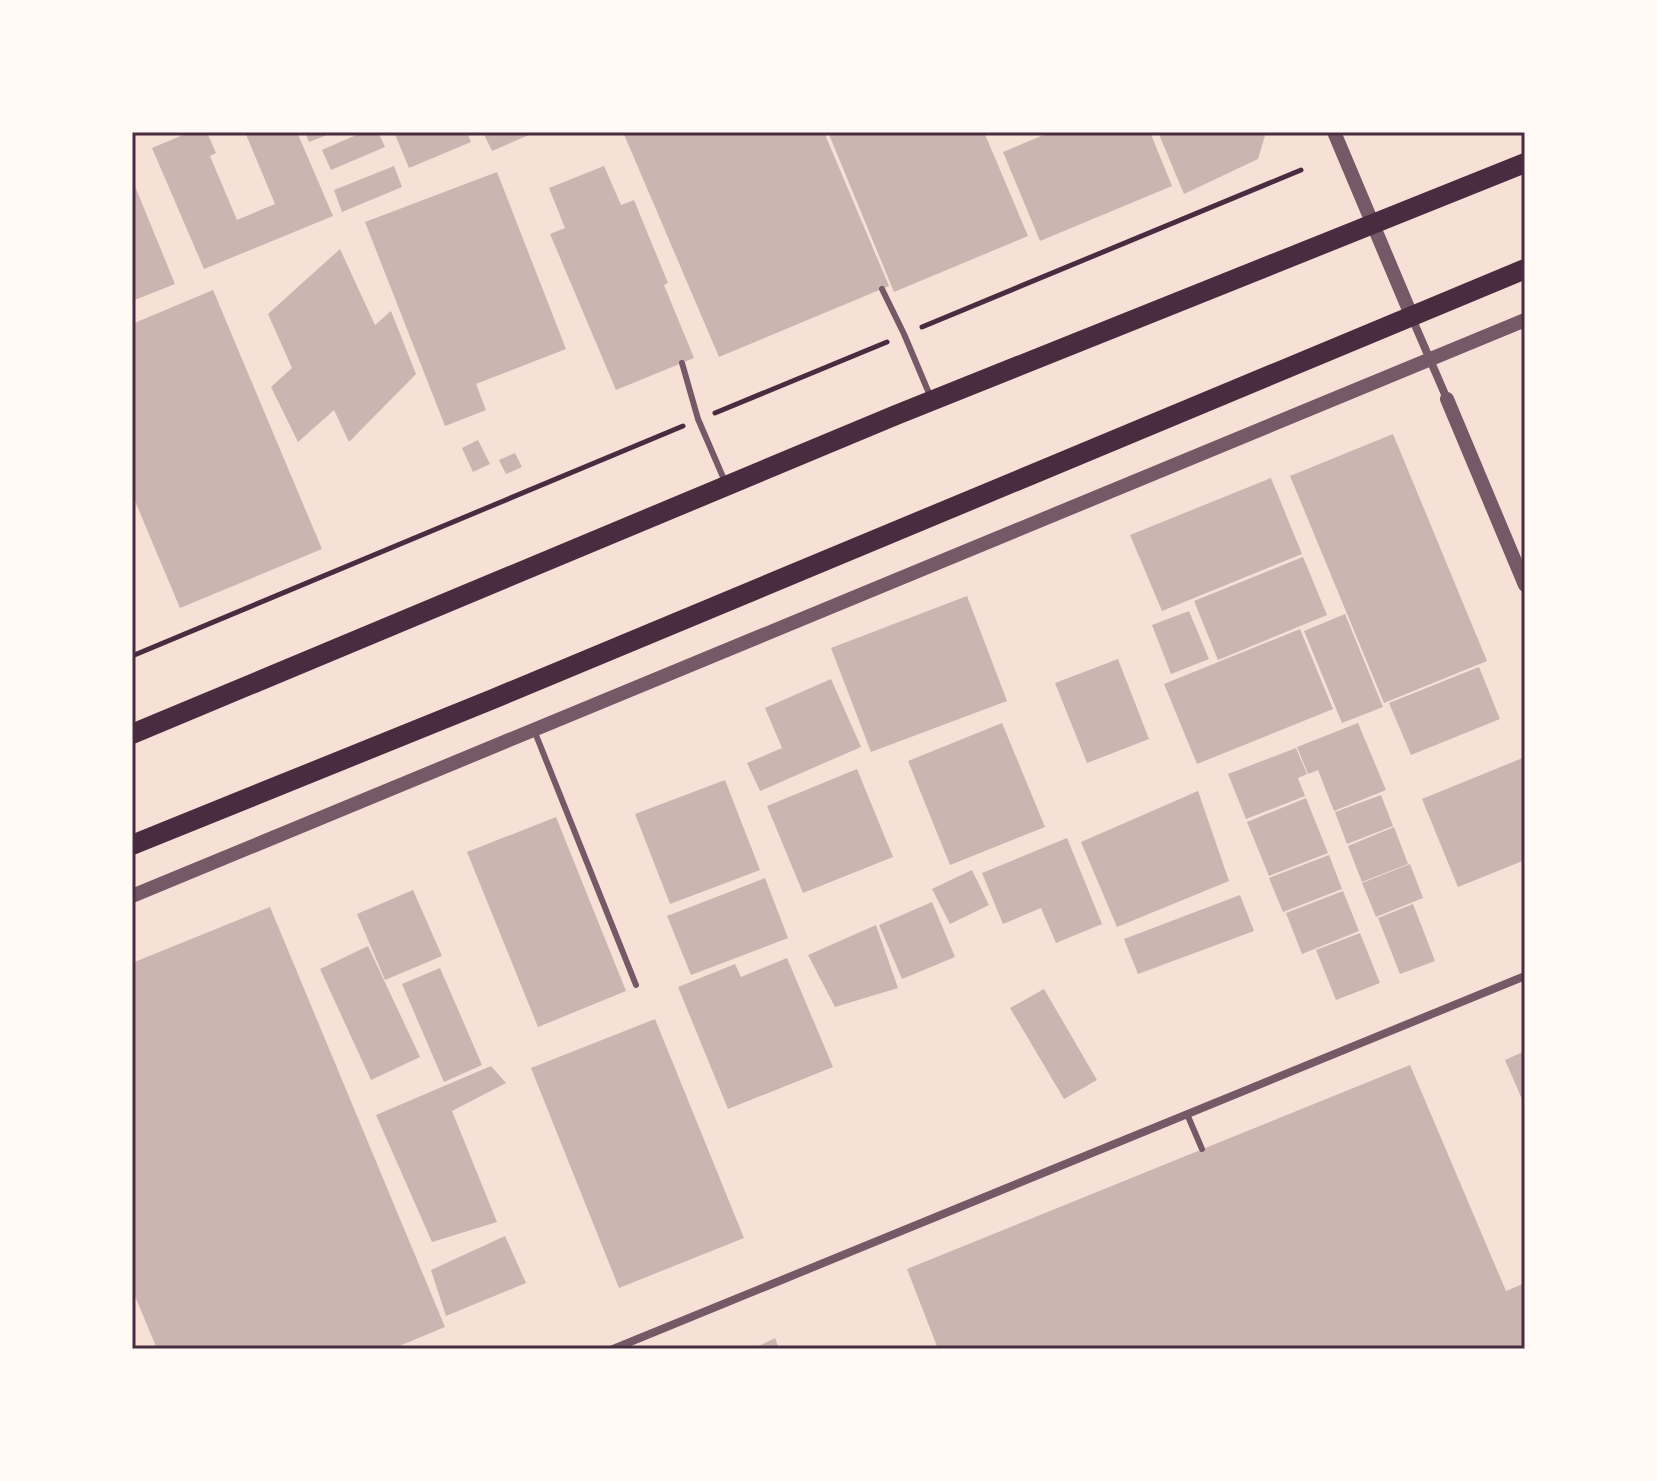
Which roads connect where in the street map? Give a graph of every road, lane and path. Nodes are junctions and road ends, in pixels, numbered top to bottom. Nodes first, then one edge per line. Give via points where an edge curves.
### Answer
1 (1334, 132) edge
2 (1525, 163) edge
3 (1373, 226) junction
4 (1525, 269) edge
5 (882, 289) dead end
6 (1412, 317) junction
7 (1525, 320) edge
8 (1429, 359) junction
9 (682, 363) dead end
10 (1447, 399) joint
11 (932, 402) junction
12 (727, 487) junction
13 (1525, 585) edge
14 (534, 730) junction
15 (132, 734) edge
16 (132, 845) edge
17 (132, 896) edge
18 (1525, 976) edge
19 (636, 985) dead end
20 (1187, 1114) junction
21 (1202, 1149) dead end
22 (613, 1349) edge

1 - 3 street
2 - 3 main road
3 - 6 street
3 - 11 main road
4 - 6 main road
5 - 11 lane
6 - 8 street
6 - 16 main road
7 - 8 street
8 - 10 street
8 - 14 street
9 - 12 lane via 698,419
10 - 13 street
11 - 12 main road
12 - 15 main road
14 - 17 street
14 - 19 lane
18 - 20 street
20 - 21 lane
20 - 22 street

